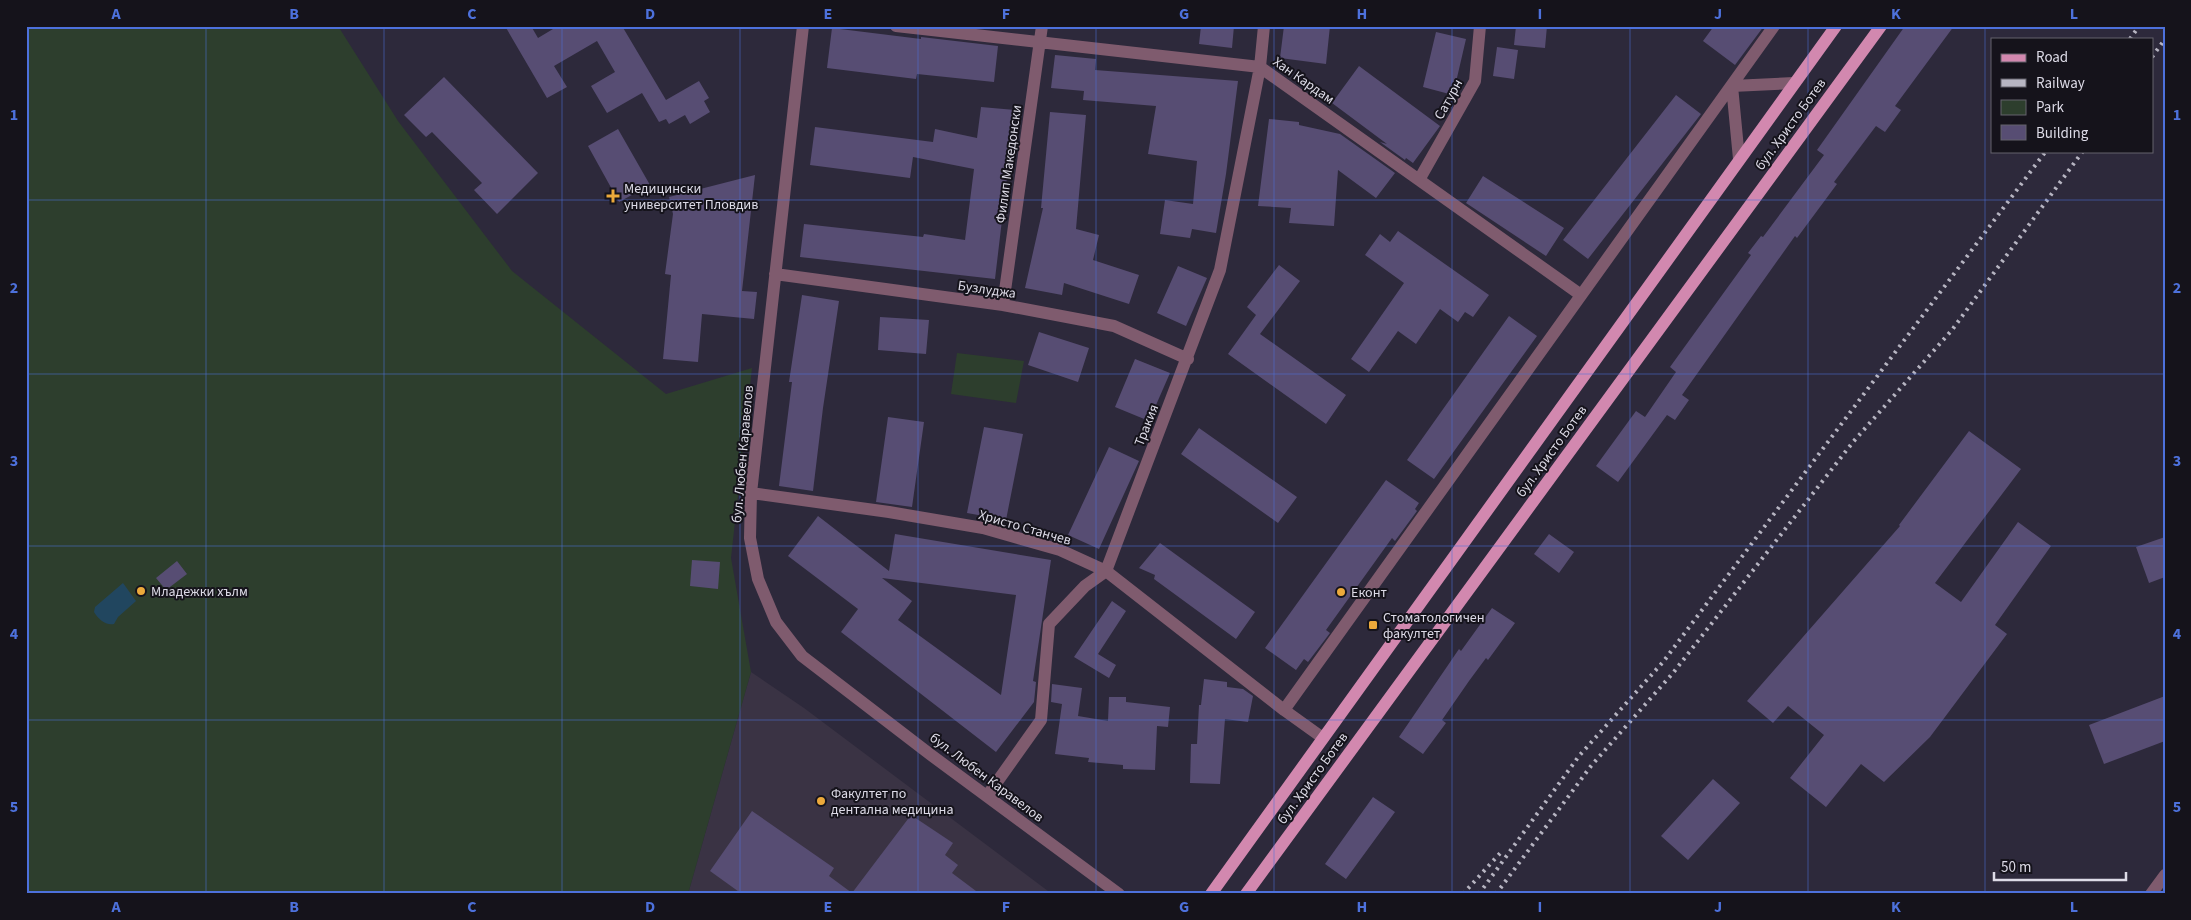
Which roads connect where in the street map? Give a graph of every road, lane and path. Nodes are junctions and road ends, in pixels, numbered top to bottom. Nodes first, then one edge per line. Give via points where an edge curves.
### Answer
1 (803, 26) edge
2 (896, 26) edge
3 (1042, 26) edge
4 (1264, 26) edge
5 (1480, 26) edge
6 (1774, 26) edge
7 (1836, 26) edge
8 (1880, 26) edge
9 (1040, 43) junction
10 (1260, 67) junction
11 (1794, 83) junction
12 (1732, 86) junction
13 (1739, 159) junction
14 (1419, 180) junction
15 (775, 274) junction
16 (1581, 296) junction
17 (1003, 306) junction
18 (1188, 359) junction
19 (751, 493) junction
20 (1106, 571) junction
21 (1284, 710) junction
22 (1323, 738) junction
23 (987, 796) junction
24 (2165, 875) edge
25 (1119, 894) edge
26 (1211, 894) edge
27 (1246, 894) edge
28 (2151, 894) edge

1 - 15 street, бул. Любен Каравелов
2 - 9 street, Хан Кардам
3 - 9 street, Филип Македонски
4 - 10 street, Тракия
5 - 14 street, Сатурн via 1475,81
6 - 12 street
7 - 11 main road, бул. Христо Ботев
8 - 27 main road, бул. Христо Ботев
9 - 10 street, Хан Кардам
9 - 17 street, Филип Македонски
10 - 14 street, Хан Кардам
10 - 18 street, Тракия via 1220,270
11 - 12 street, бул. Христо Ботев
11 - 13 main road, бул. Христо Ботев
12 - 13 street, бул. Христо Ботев
12 - 16 street
13 - 22 main road, бул. Христо Ботев
14 - 16 street, Хан Кардам
15 - 17 street, Бузлуджа
15 - 19 street, бул. Любен Каравелов
16 - 21 street
17 - 18 street, Бузлуджа via 1114,326
18 - 20 street, Тракия
19 - 20 street, Христо Станчев via 983,528 1060,550
19 - 23 street, бул. Любен Каравелов via 750,538 758,579 776,622 802,656
20 - 21 street, Христо Станчев
20 - 23 street via 1085,586 1049,624 1041,720
21 - 22 street, Христо Станчев
22 - 26 main road, бул. Христо Ботев
23 - 25 street, бул. Любен Каравелов
24 - 28 street

